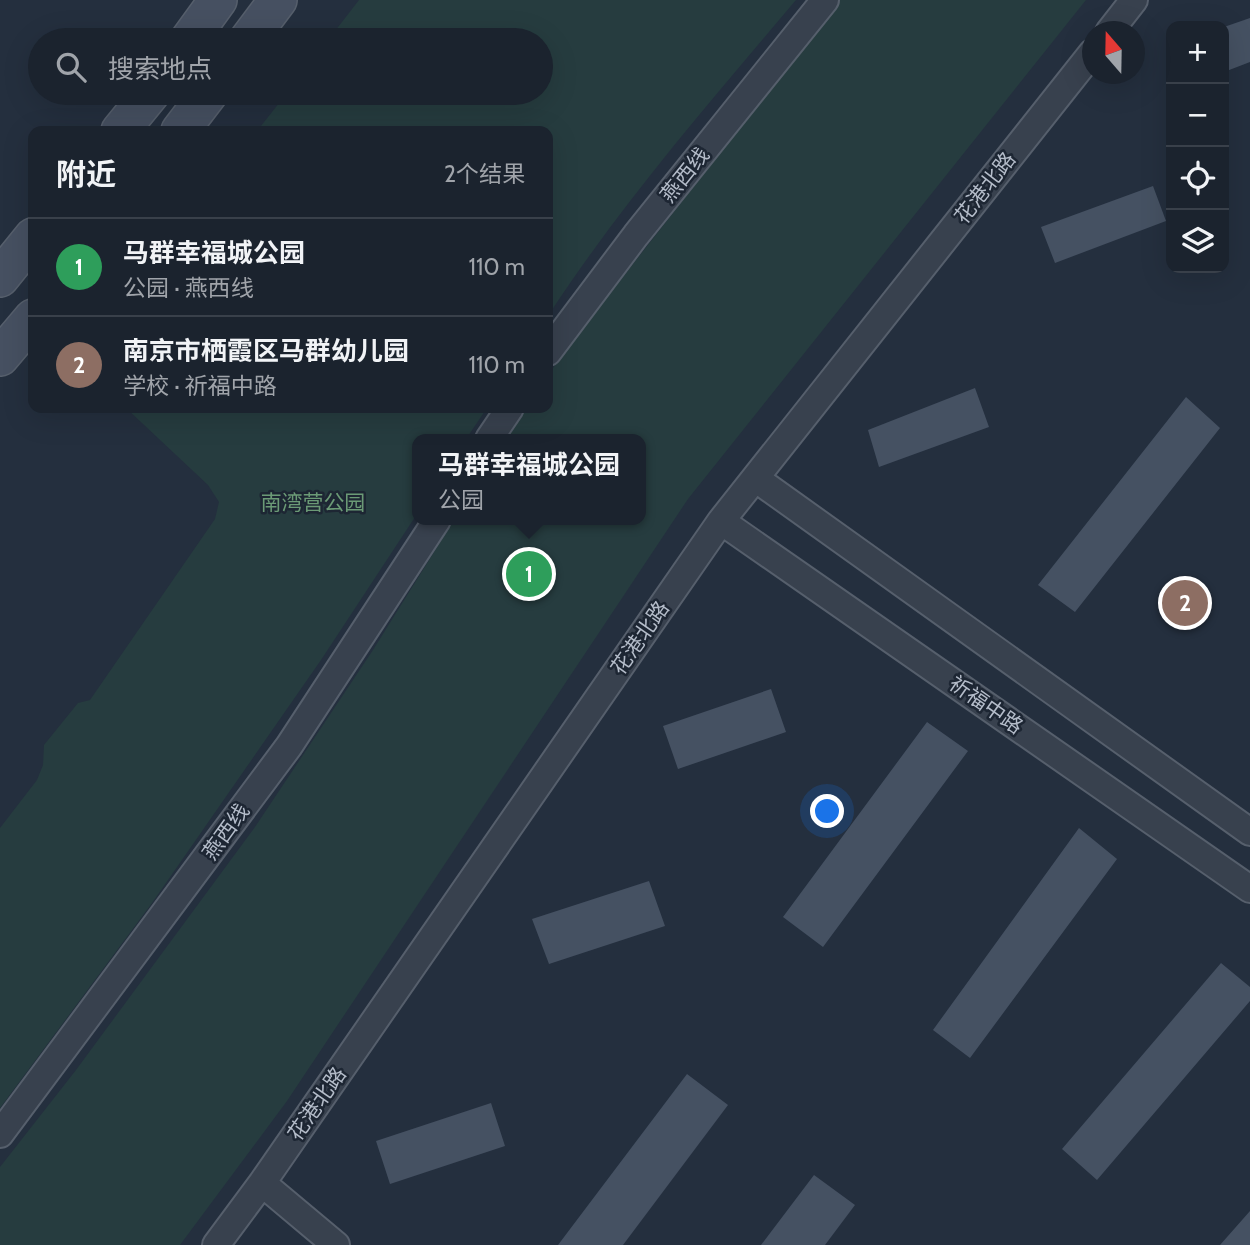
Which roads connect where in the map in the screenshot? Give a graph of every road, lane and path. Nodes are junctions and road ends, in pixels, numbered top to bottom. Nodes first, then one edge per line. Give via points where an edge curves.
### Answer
1 (218, 0) edge
2 (278, 0) edge
3 (825, 0) edge
4 (1134, 0) edge
5 (1118, 21) edge
6 (198, 28) edge
7 (257, 28) edge
8 (1082, 66) edge
9 (141, 105) edge
10 (200, 105) edge
11 (124, 126) edge
12 (184, 126) edge
13 (28, 243) edge
14 (0, 278) edge
15 (28, 324) edge
16 (553, 345) edge
17 (0, 357) edge
18 (507, 413) edge
19 (492, 434) edge
20 (755, 478) junction
21 (721, 521) junction
22 (434, 525) edge
23 (1250, 832) edge
24 (1250, 889) edge
25 (0, 1134) edge
26 (262, 1183) junction
27 (216, 1245) edge
28 (337, 1245) edge

1 - 6 main road
2 - 7 main road
3 - 16 street, 燕西线
4 - 5 street
8 - 20 street, 花港北路
9 - 11 main road
10 - 12 main road
13 - 14 main road
15 - 17 main road
18 - 19 street
20 - 21 street, 花港北路
20 - 23 street
21 - 24 street, 祈福中路
21 - 26 street, 花港北路
22 - 25 street, 燕西线 via 289,746
26 - 27 street, 花港北路
26 - 28 street

